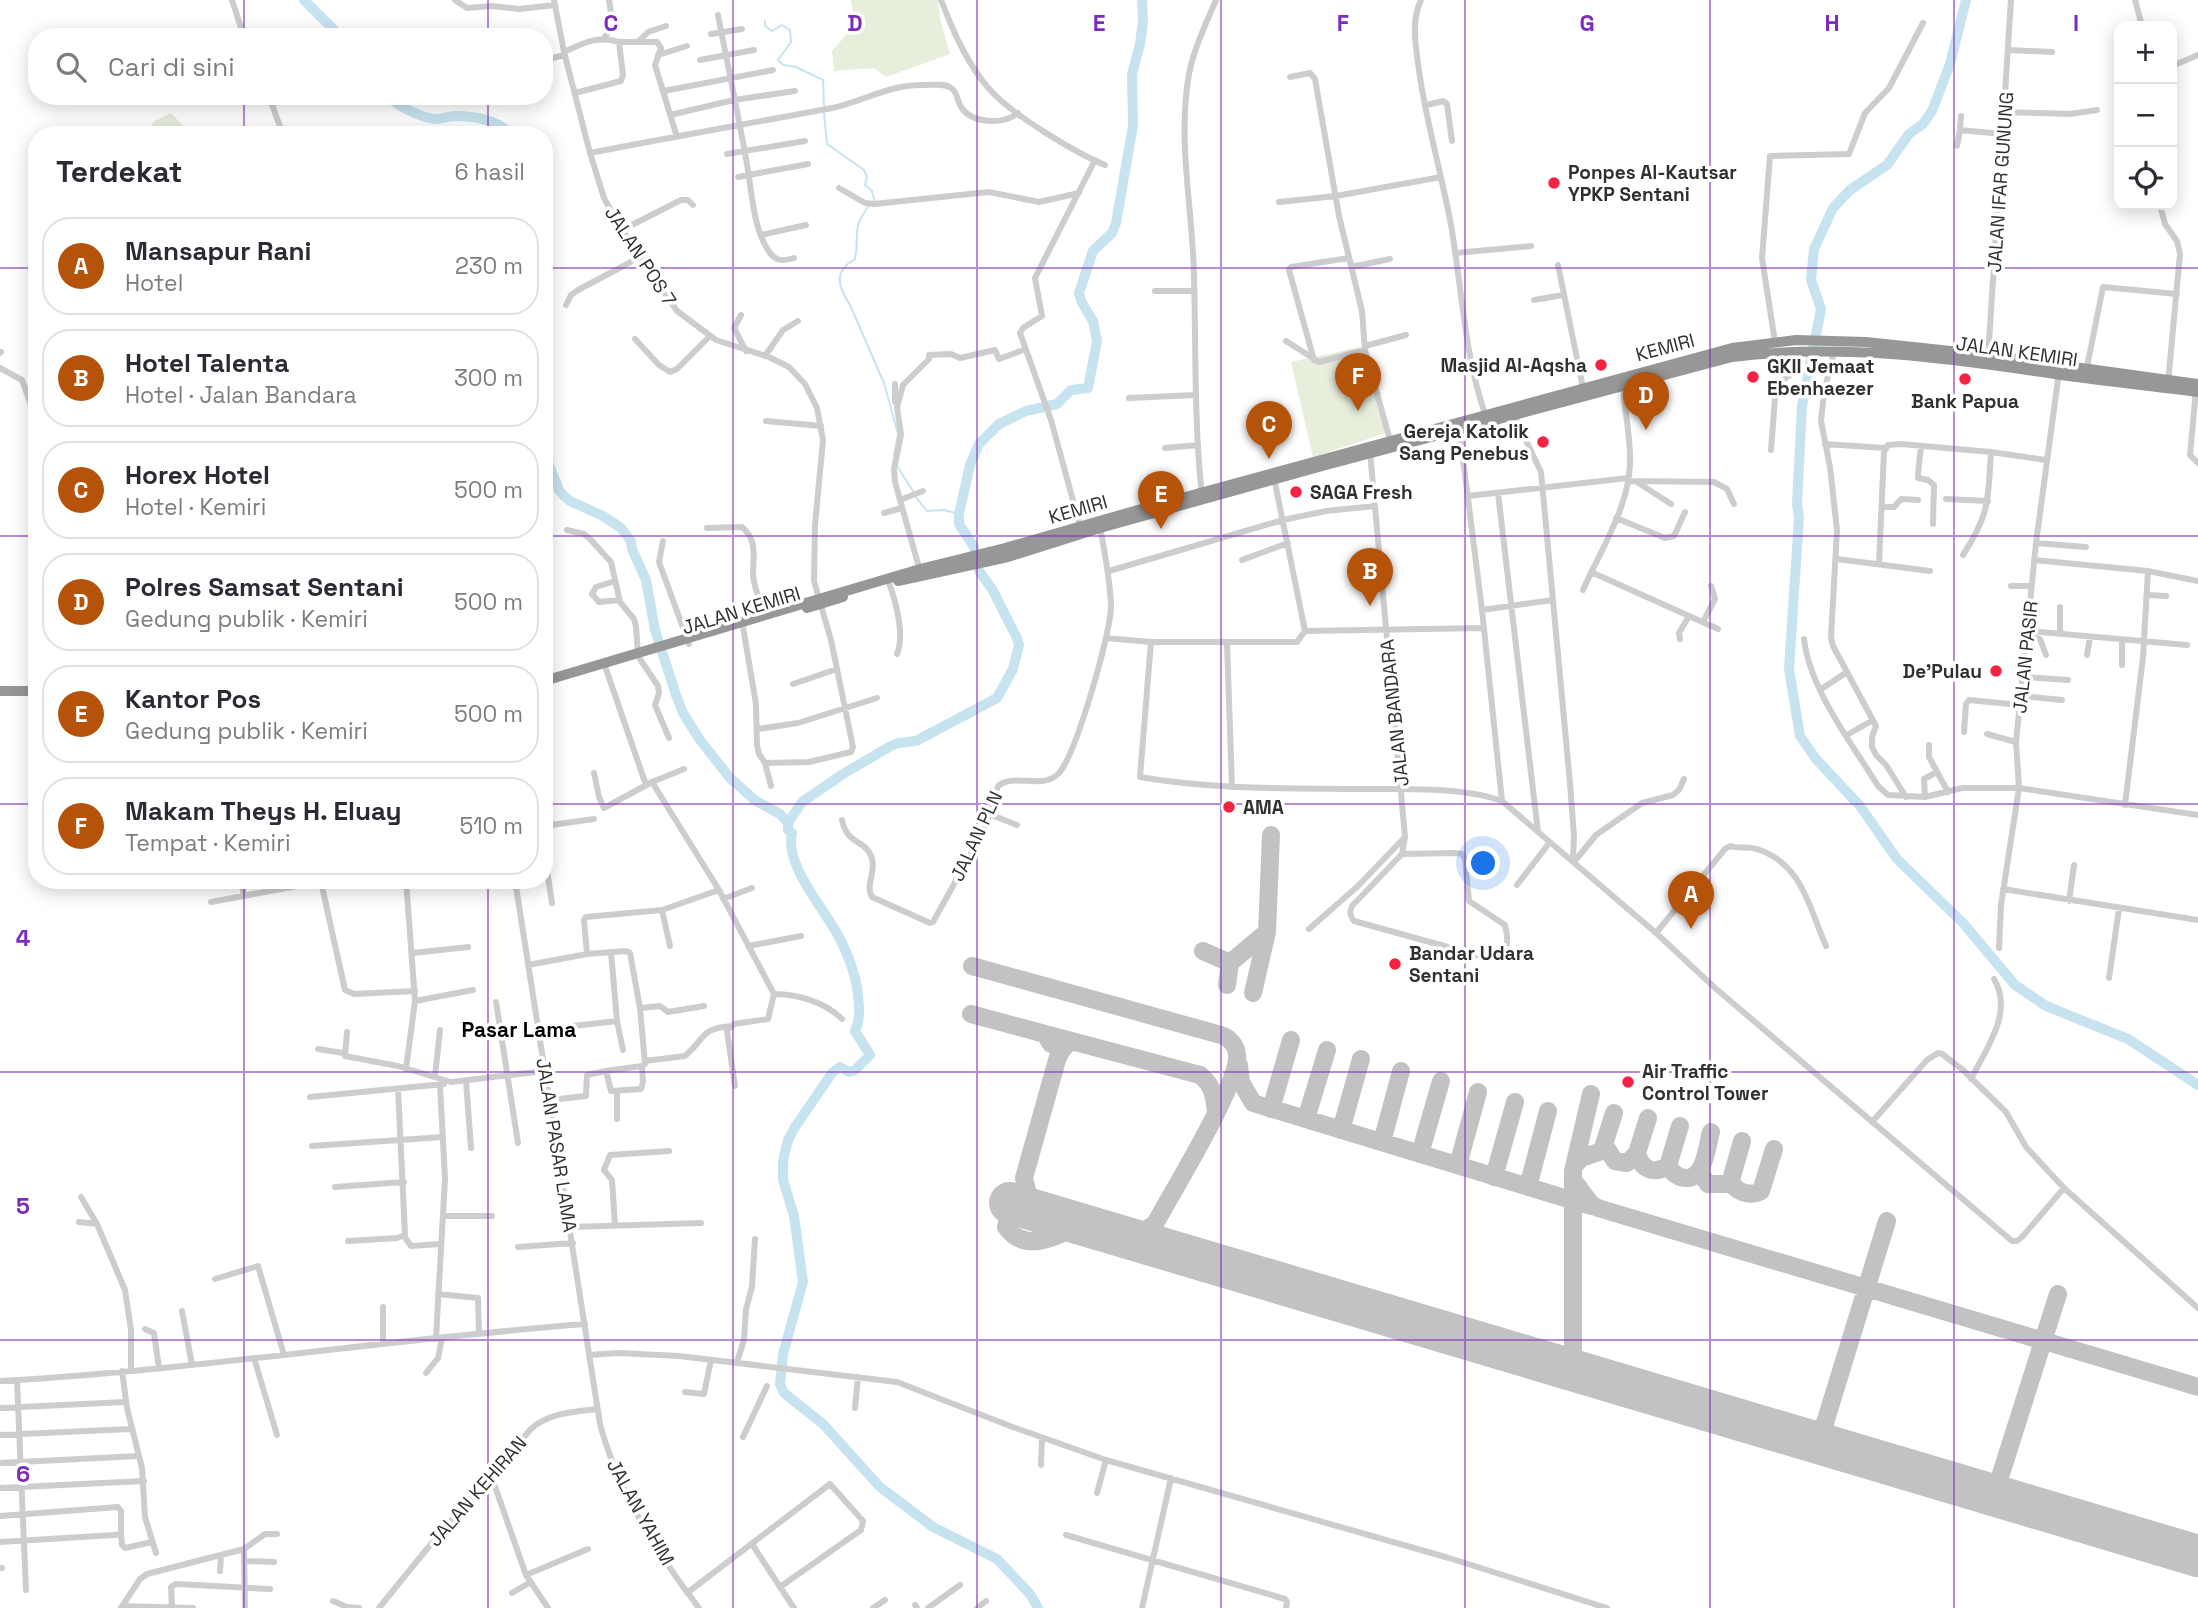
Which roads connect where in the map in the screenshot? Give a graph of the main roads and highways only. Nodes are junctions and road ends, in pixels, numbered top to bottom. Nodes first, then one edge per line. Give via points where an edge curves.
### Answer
1 (1796, 347) junction
2 (1832, 348) junction
3 (1732, 352) junction
4 (1988, 359) junction
5 (1623, 381) junction
6 (2197, 388) edge
7 (1537, 404) junction
8 (1512, 411) junction
9 (1459, 425) junction
10 (1370, 450) junction
11 (1100, 524) junction
12 (1007, 553) junction
13 (947, 566) joint
14 (920, 572) junction
15 (819, 601) junction
16 (683, 642) junction
17 (641, 655) junction
18 (553, 679) edge
19 (553, 684) edge
20 (0, 691) edge
21 (28, 691) edge
22 (0, 697) edge
23 (28, 697) edge

1 - 2 highway
1 - 3 highway
1 - 3 highway via 1775,342
2 - 4 highway, JALAN KEMIRI
2 - 4 highway, JALAN KEMIRI via 1920,348
3 - 5 highway, KEMIRI
4 - 6 highway, JALAN KEMIRI
5 - 7 highway, KEMIRI
5 - 7 highway, KEMIRI via 1583,388
7 - 8 highway, KEMIRI
8 - 9 highway, KEMIRI
8 - 9 highway, KEMIRI via 1485,414
9 - 10 highway, KEMIRI
9 - 10 highway, KEMIRI via 1390,440
10 - 11 highway, KEMIRI
11 - 12 highway, KEMIRI
11 - 12 highway, KEMIRI via 1080,526
12 - 13 highway, KEMIRI
13 - 14 highway, JALAN KEMIRI
14 - 15 highway, JALAN KEMIRI
14 - 15 highway, JALAN KEMIRI
15 - 16 highway, JALAN KEMIRI
15 - 16 highway, JALAN KEMIRI
16 - 17 highway, JALAN KEMIRI
17 - 18 highway, JALAN KEMIRI
17 - 19 highway, JALAN KEMIRI
20 - 21 highway
22 - 23 highway

